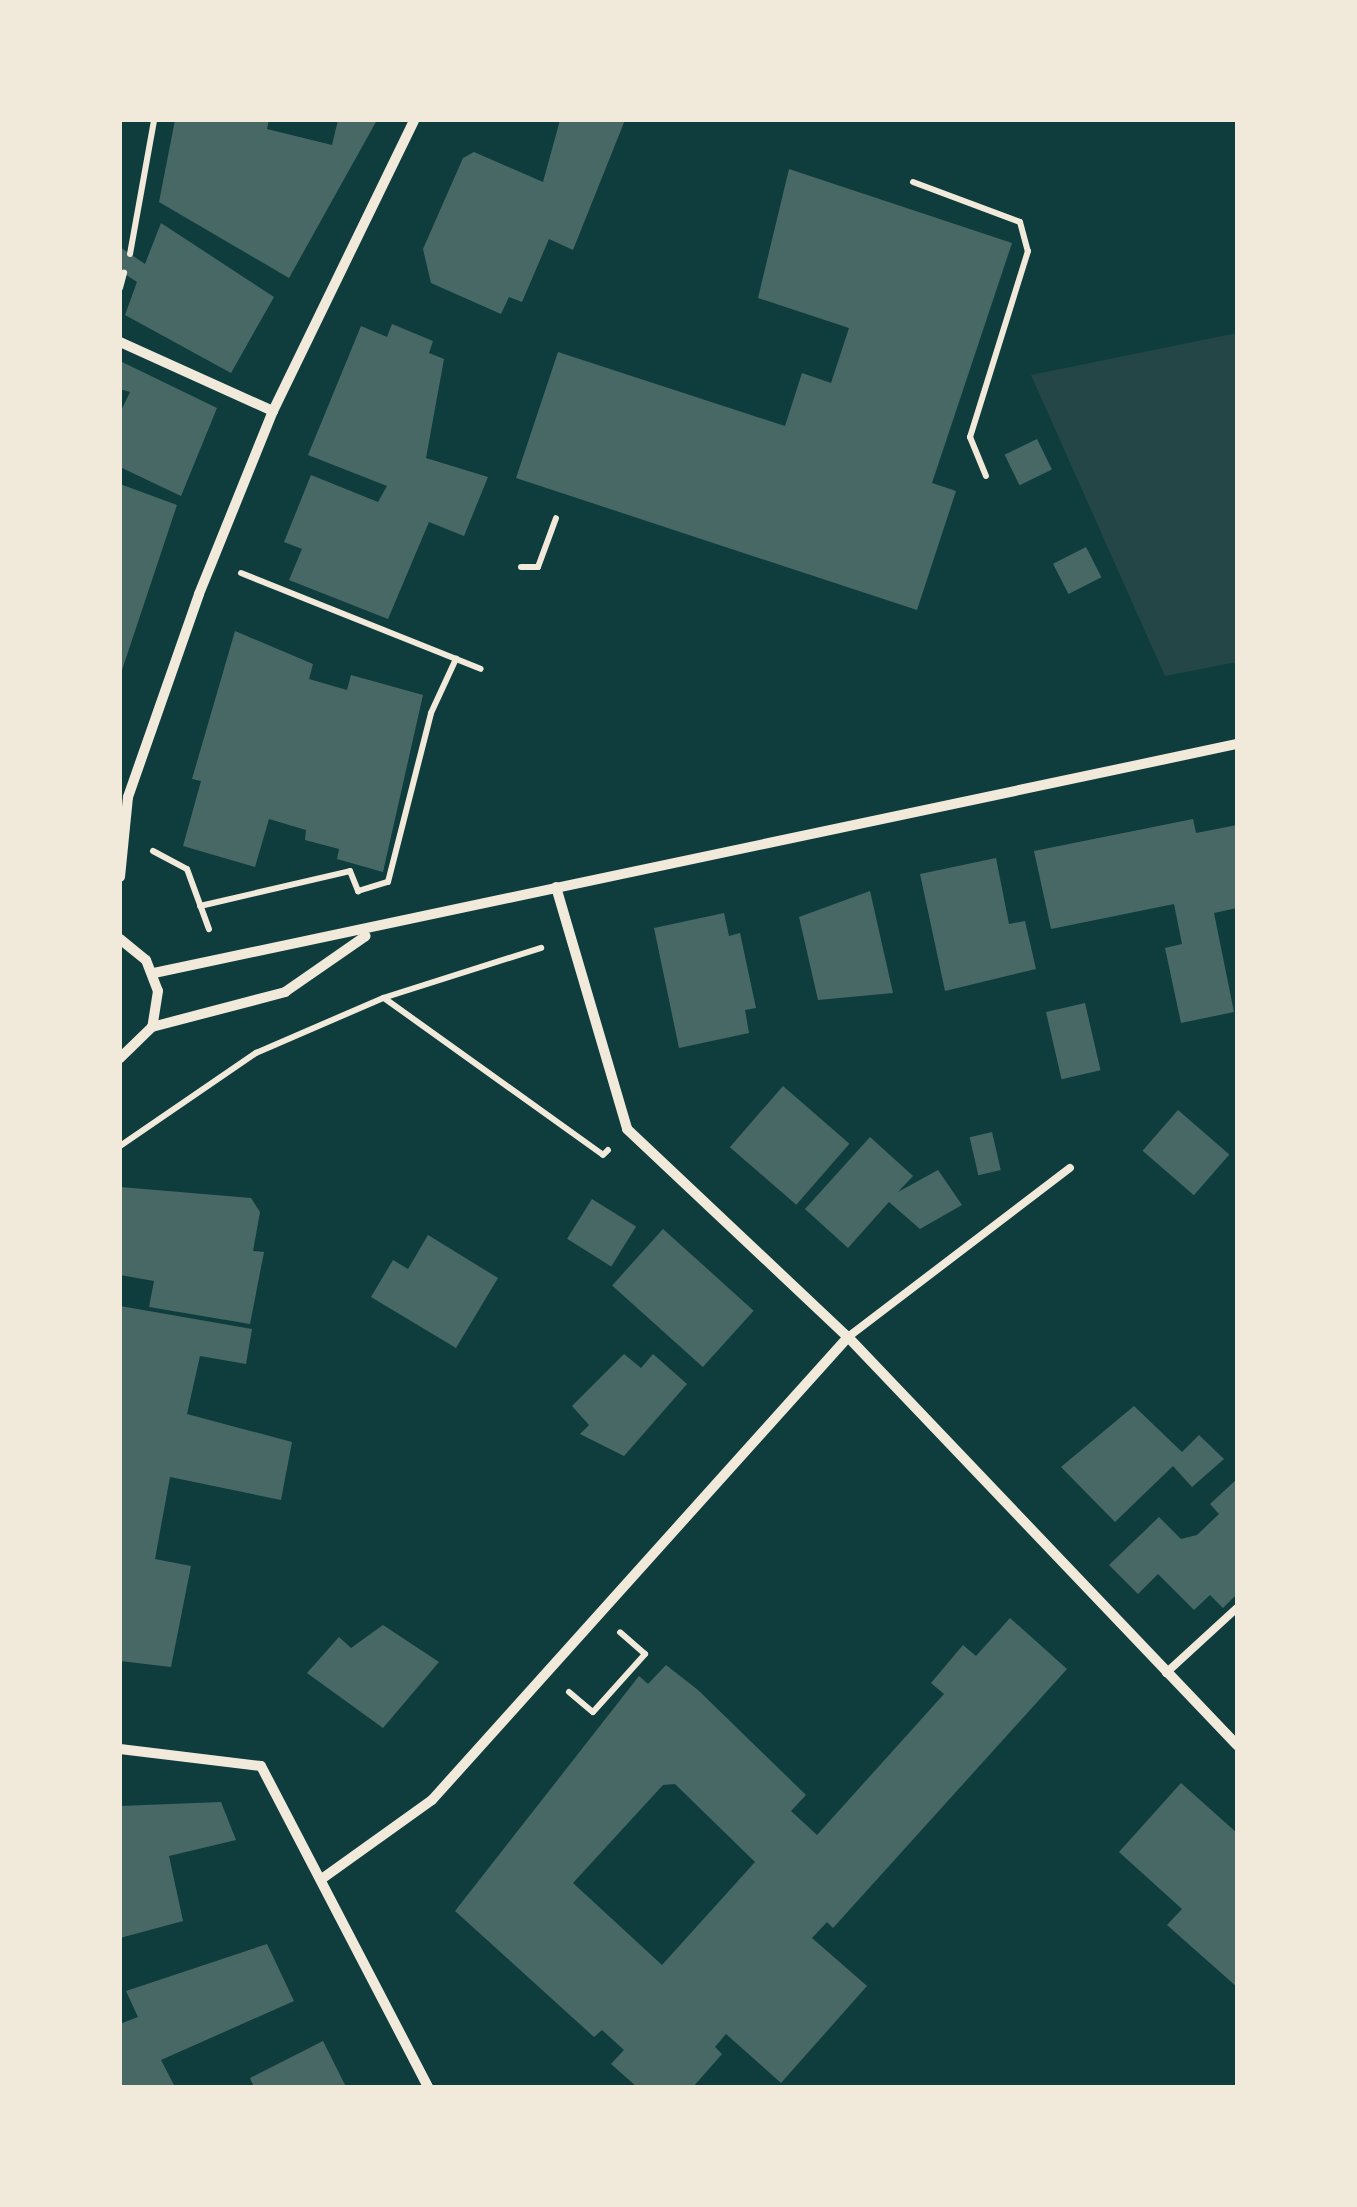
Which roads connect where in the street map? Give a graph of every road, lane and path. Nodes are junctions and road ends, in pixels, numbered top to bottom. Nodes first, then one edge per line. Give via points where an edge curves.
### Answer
1 (154, 120) edge
2 (414, 120) edge
3 (913, 182) dead end
4 (130, 254) dead end
5 (124, 274) dead end
6 (120, 288) edge
7 (120, 342) edge
8 (273, 411) junction
9 (986, 476) dead end
10 (556, 518) dead end
11 (212, 562) junction
12 (521, 567) dead end
13 (456, 659) junction
14 (480, 668) dead end
15 (1237, 744) edge
16 (124, 795) edge
17 (127, 838) junction
18 (120, 877) edge
19 (556, 887) junction
20 (200, 906) junction
21 (371, 932) junction
22 (571, 938) junction
23 (120, 939) edge
24 (222, 964) junction
25 (154, 973) junction
26 (383, 998) junction
27 (152, 1027) junction
28 (120, 1058) edge
29 (627, 1129) junction
30 (120, 1146) edge
31 (1070, 1168) dead end
32 (848, 1337) junction
33 (1237, 1608) edge
34 (645, 1654) dead end
35 (1166, 1673) junction
36 (593, 1712) dead end
37 (1237, 1745) edge
38 (120, 1749) edge
39 (322, 1878) junction
40 (428, 2087) edge

1 - 4 path
2 - 8 street
3 - 9 path via 1020,222 1028,251 970,437
5 - 6 path
7 - 8 street
8 - 11 street
10 - 12 path via 538,568
11 - 13 path
11 - 16 street
13 - 14 path
13 - 20 path via 432,713 388,882 358,891 350,871
15 - 19 street
16 - 17 street
17 - 18 street
17 - 20 path via 187,869
19 - 21 street
19 - 22 street
20 - 24 path
21 - 24 street
21 - 27 street via 284,992
22 - 26 path
22 - 29 street
23 - 25 street
24 - 25 street
25 - 27 street
26 - 29 path via 603,1156
26 - 30 path via 256,1053
27 - 28 street
29 - 32 street
31 - 32 lane
32 - 35 street
32 - 39 street via 432,1800
33 - 35 lane
34 - 36 path
35 - 37 street
38 - 39 street via 261,1766
39 - 40 street

